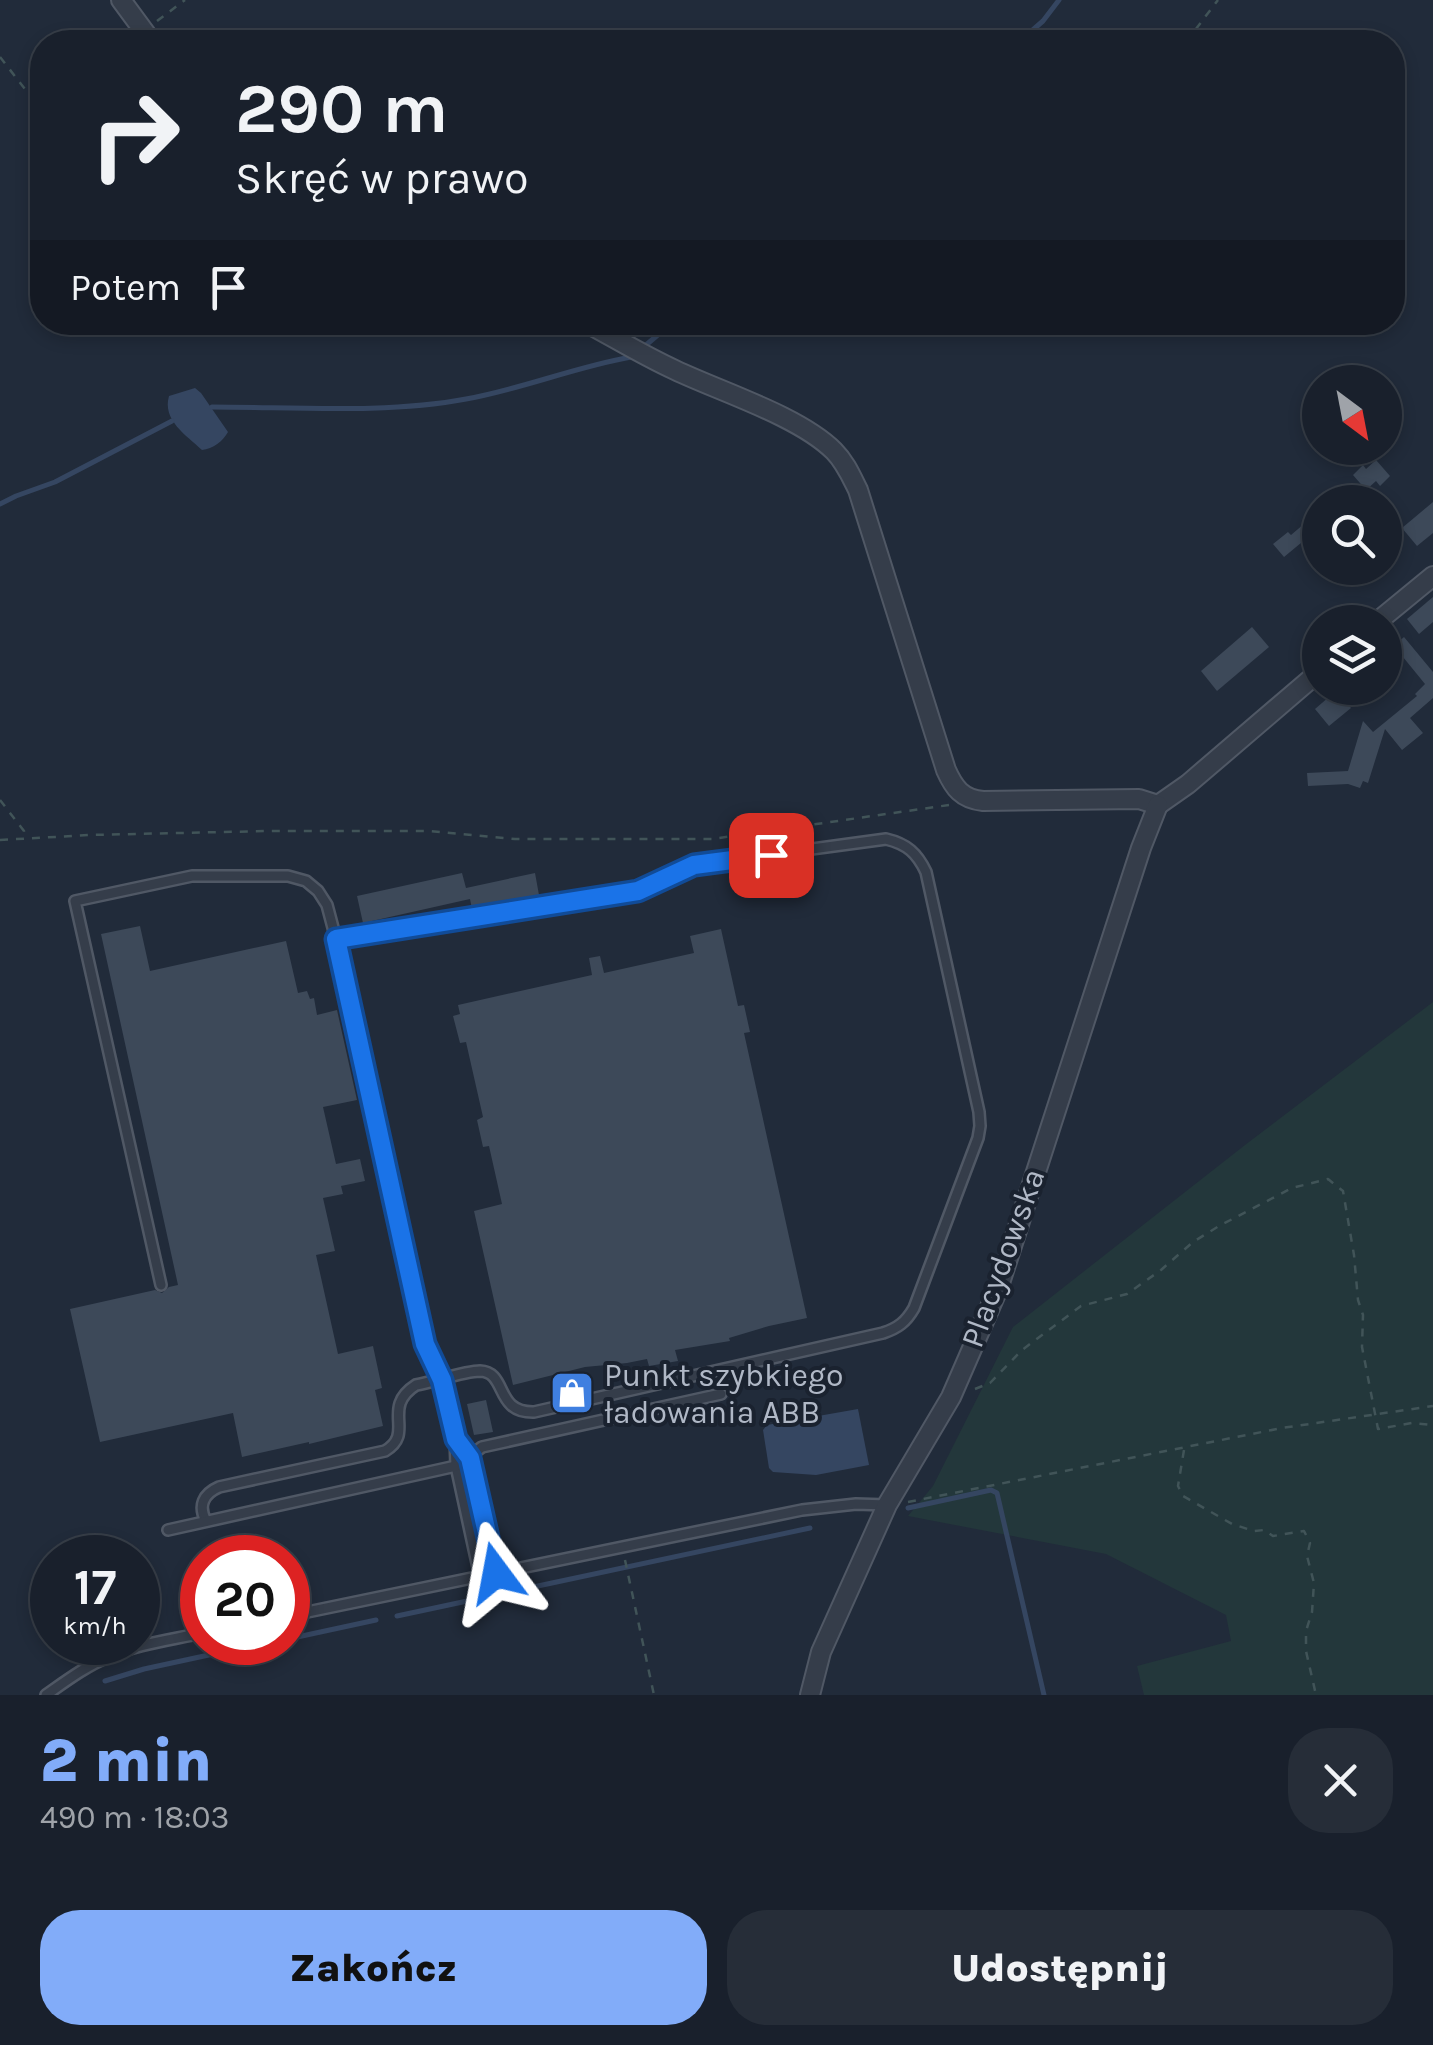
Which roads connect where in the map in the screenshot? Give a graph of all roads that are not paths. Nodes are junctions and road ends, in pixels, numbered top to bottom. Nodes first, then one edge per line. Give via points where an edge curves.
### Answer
1 (122, 0) edge
2 (143, 30) edge
3 (609, 335) edge
4 (1433, 576) edge
5 (1398, 605) edge
6 (1302, 686) edge
7 (1158, 805) junction
8 (336, 939) junction
9 (161, 1285) dead end
10 (442, 1380) junction
11 (680, 1380) junction
12 (721, 1394) dead end
13 (685, 1402) junction
14 (456, 1439) junction
15 (470, 1458) junction
16 (456, 1466) junction
17 (887, 1505) junction
18 (206, 1521) junction
19 (168, 1530) dead end
20 (496, 1573) junction
21 (480, 1576) junction
22 (310, 1611) edge
23 (180, 1639) edge
24 (46, 1695) edge
25 (810, 1695) edge

1 - 2 street
3 - 7 street via 793,423 846,466 946,770 962,795 984,801 1139,798
4 - 5 street
6 - 7 street
7 - 17 street, Placydowska via 998,1289 951,1397
8 - 9 lane via 318,891 288,876 192,876 75,901
8 - 10 lane via 425,1344
8 - 11 lane via 638,891 694,865 886,839 901,842 920,860 980,1126 914,1308 883,1334
10 - 11 lane via 492,1374 509,1405 522,1412
10 - 14 lane
10 - 18 lane via 406,1391 395,1446 219,1488 204,1499
11 - 13 lane
12 - 13 lane
13 - 15 lane via 482,1447
14 - 15 lane
14 - 16 lane
15 - 16 lane
15 - 20 lane
16 - 18 lane
16 - 21 lane
17 - 20 lane via 802,1510
17 - 25 street, Placydowska via 822,1652
18 - 19 lane
20 - 21 lane
21 - 22 lane
23 - 24 lane via 106,1658

